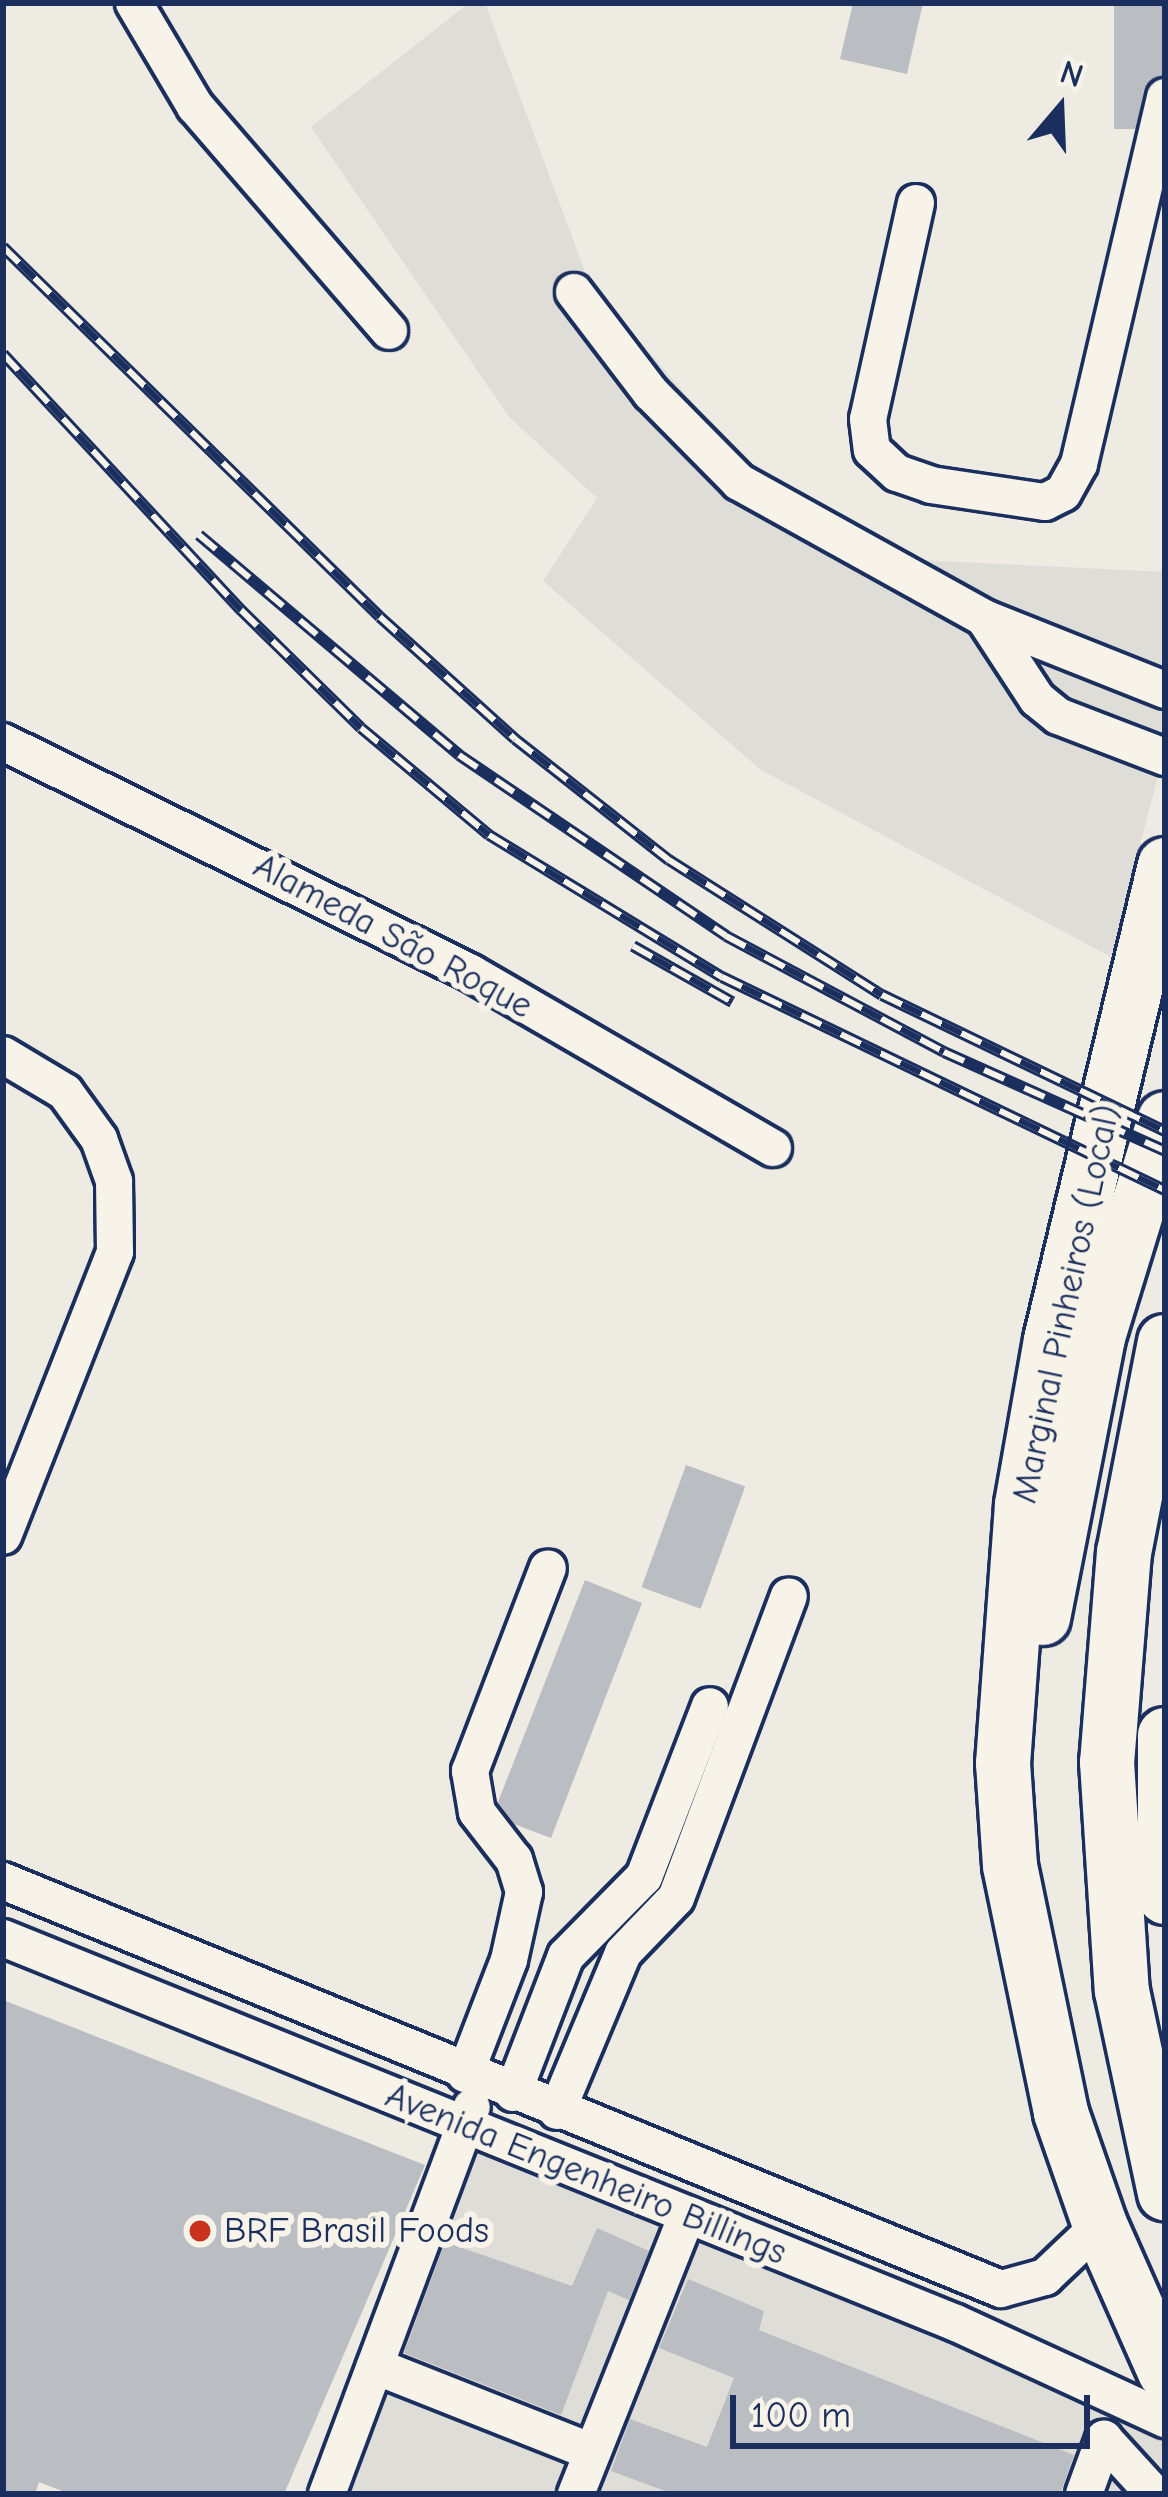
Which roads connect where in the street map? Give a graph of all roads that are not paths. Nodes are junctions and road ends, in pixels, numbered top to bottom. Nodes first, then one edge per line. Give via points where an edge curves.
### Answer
1 (134, 3) edge
2 (1165, 98) edge
3 (916, 203) dead end
4 (574, 292) dead end
5 (389, 331) dead end
6 (984, 618) junction
7 (1165, 690) edge
8 (3, 742) edge
9 (1165, 758) edge
10 (1165, 865) edge
11 (3, 1055) edge
12 (1165, 1119) edge
13 (773, 1148) dead end
14 (1165, 1342) edge
15 (3, 1536) edge
16 (548, 1568) dead end
17 (789, 1596) dead end
18 (710, 1706) dead end
19 (1165, 1735) edge
20 (3, 1881) edge
21 (1165, 1897) edge
22 (3, 1938) edge
23 (1036, 2002) junction
24 (326, 2016) junction
25 (306, 2061) junction
26 (487, 2082) junction
27 (556, 2110) junction
28 (465, 2126) junction
29 (440, 2159) dead end
30 (1165, 2192) edge
31 (687, 2215) junction
32 (1100, 2224) junction
33 (974, 2279) junction
34 (956, 2323) junction
35 (375, 2366) junction
36 (1165, 2372) edge
37 (1165, 2419) edge
38 (590, 2451) junction
39 (301, 2494) edge
40 (326, 2494) edge
41 (576, 2494) edge
42 (1084, 2494) edge
43 (1154, 2494) edge

1 - 5 street via 195,106
2 - 3 street via 1078,464 1063,493 1046,502 931,484 897,473 872,450 868,419
4 - 6 street via 651,393 740,482
6 - 7 street
6 - 9 street via 1037,699 1058,716
8 - 13 street, Alameda São Roque via 471,973
10 - 23 highway, Marginal Pinheiros (Local) via 1051,1340 1019,1527 1003,1763 1010,1866
11 - 15 street via 65,1092 99,1139 113,1181 115,1252
12 - 23 highway via 1098,1337 1046,1599 1033,1739 1043,1946
14 - 30 highway via 1124,1552 1107,1762 1122,1991
16 - 26 street via 470,1771 477,1812 514,1860 524,1892
17 - 27 street via 676,1898 623,1953
18 - 26 street via 644,1877 566,1956
19 - 21 highway
20 - 24 street, Avenida Engenheiro Billings
22 - 25 street, Avenida Engenheiro Billings
23 - 32 highway, Marginal Pinheiros (Local)
24 - 25 street
24 - 26 street, Avenida Engenheiro Billings
25 - 28 street, Avenida Engenheiro Billings
26 - 27 street, Avenida Engenheiro Billings
26 - 28 street
27 - 33 street, Avenida Engenheiro Billings
28 - 31 street, Avenida Engenheiro Billings
28 - 35 street
29 - 39 street
31 - 34 street, Avenida Engenheiro Billings
31 - 38 street
32 - 33 street, Avenida Engenheiro Billings via 1035,2282 1001,2289
32 - 36 highway, Marginal Pinheiros (Local)
33 - 34 street
34 - 37 street, Avenida Engenheiro Billings
35 - 38 street
35 - 40 street
38 - 41 street
42 - 43 street via 1104,2439

